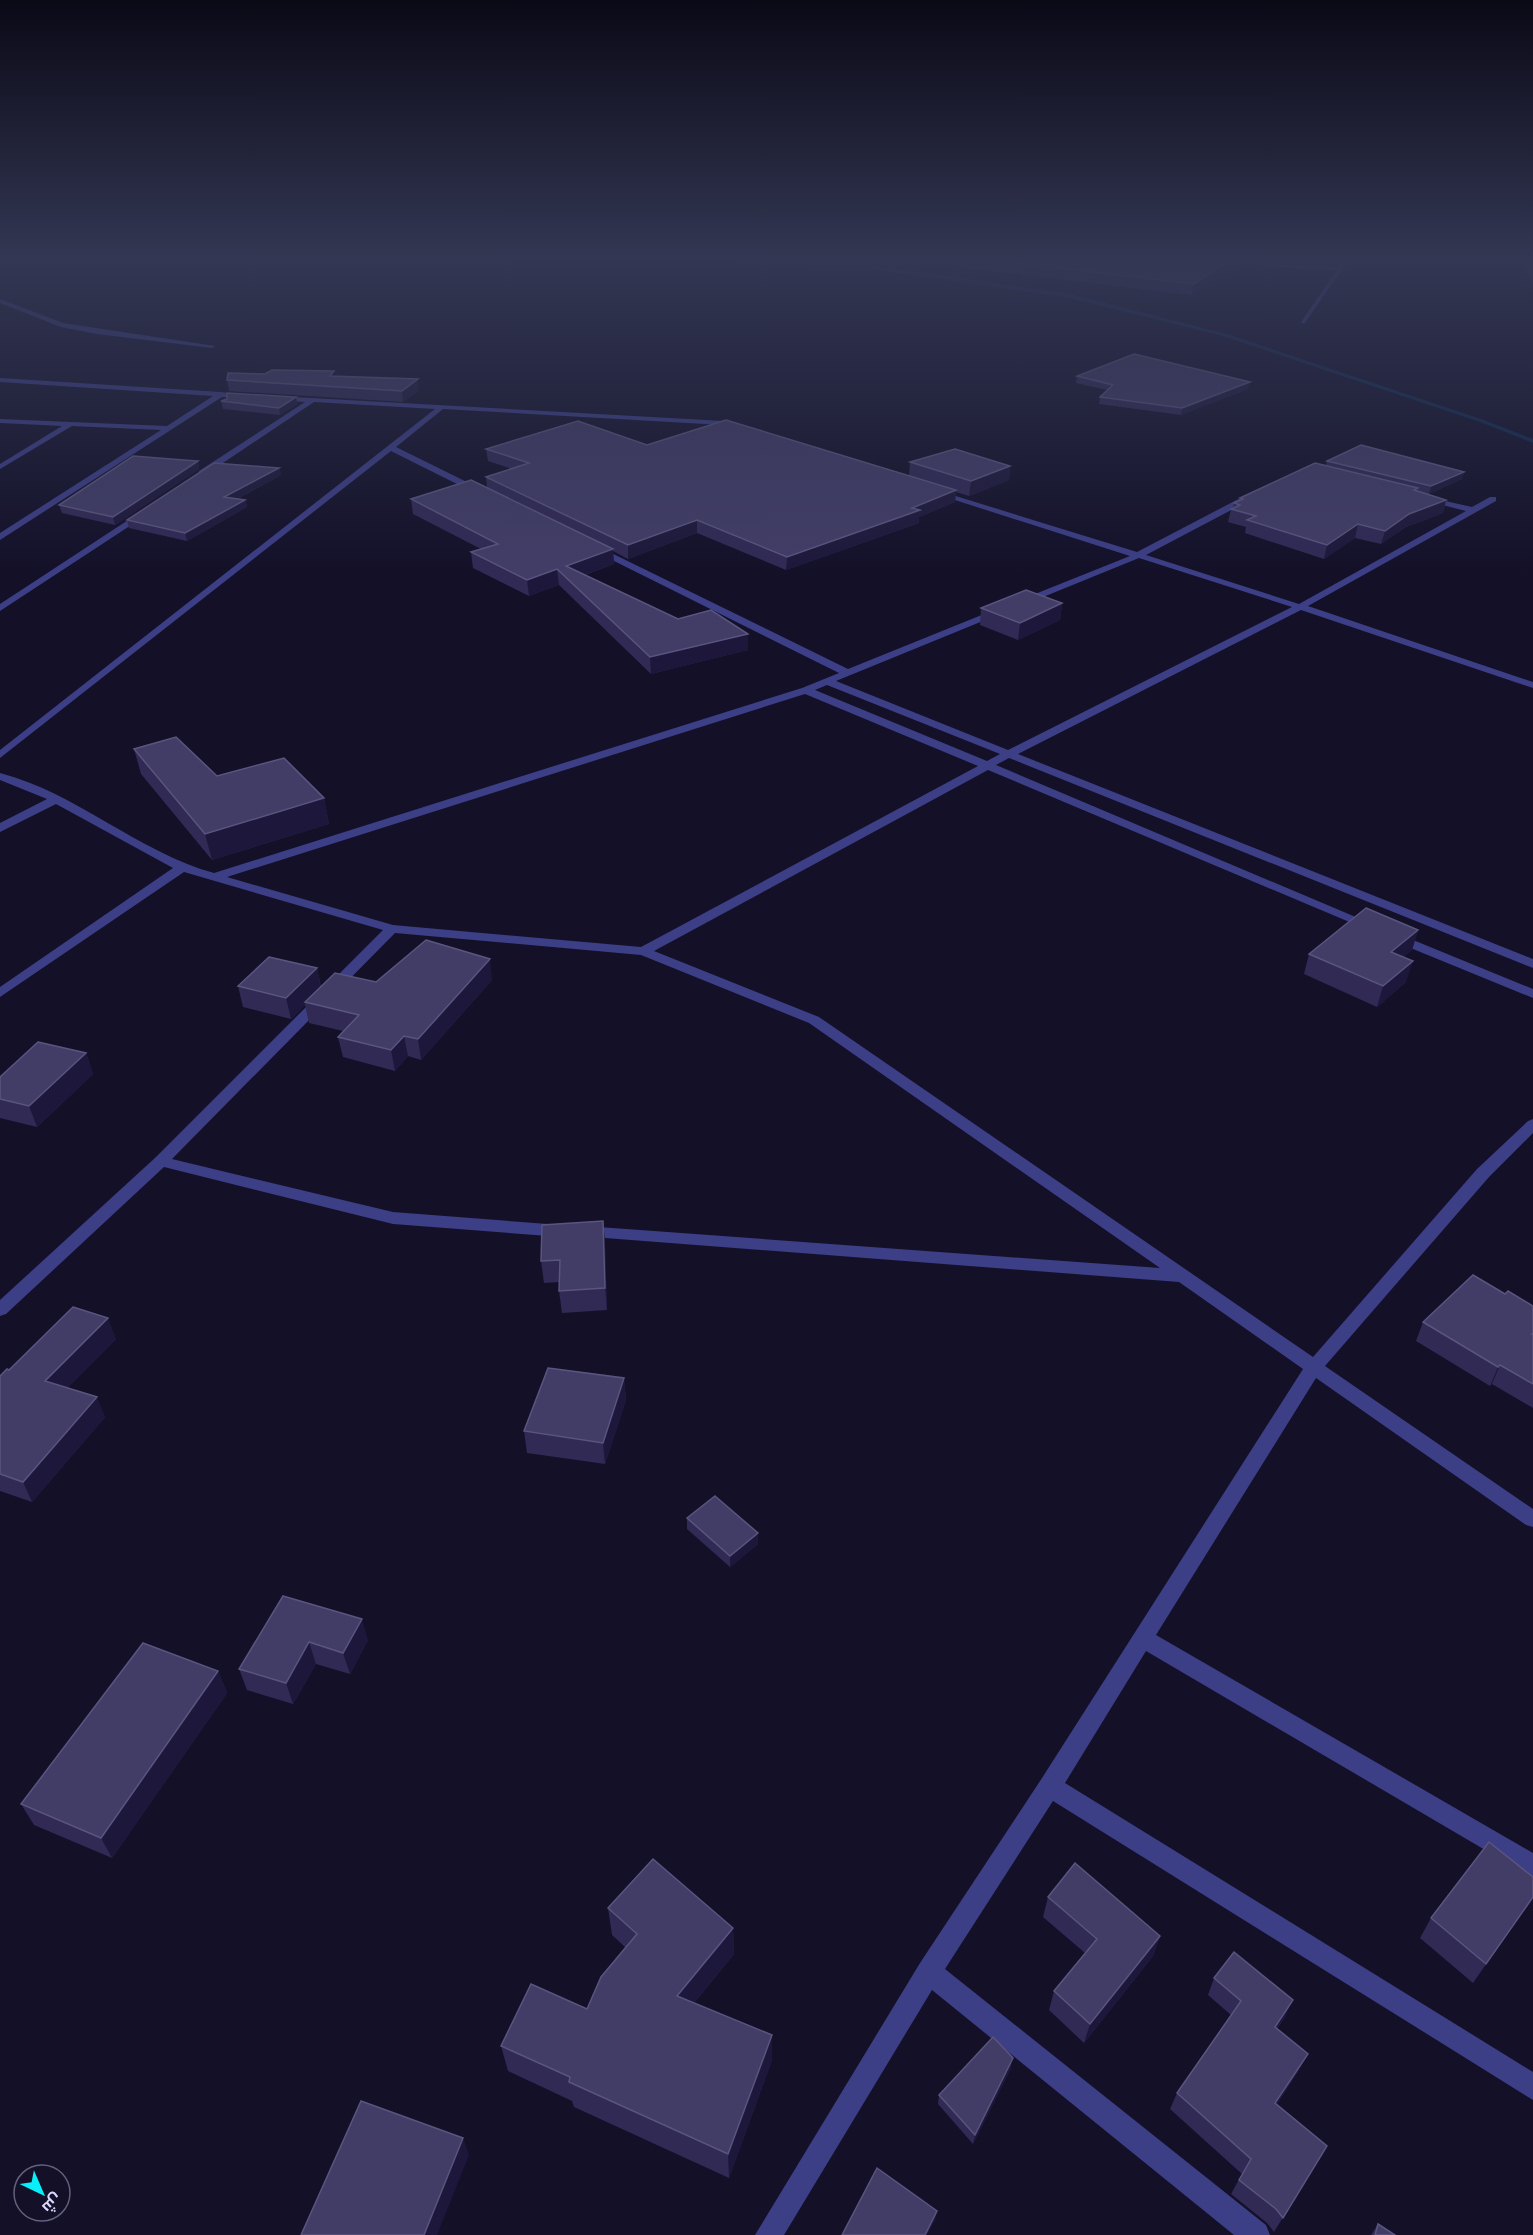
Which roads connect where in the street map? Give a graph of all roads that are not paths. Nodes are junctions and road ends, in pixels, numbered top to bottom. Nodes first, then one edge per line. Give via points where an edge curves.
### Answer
1 (1, 380) edge
2 (221, 394) junction
3 (255, 397) edge
4 (267, 397) edge
5 (312, 400) junction
6 (440, 409) junction
7 (0, 421) edge
8 (70, 424) junction
9 (171, 428) junction
10 (746, 430) edge
11 (391, 448) junction
12 (0, 467) edge
13 (195, 478) edge
14 (924, 488) edge
15 (1262, 490) edge
16 (486, 495) edge
17 (1416, 496) edge
18 (1493, 498) dead end
19 (156, 504) edge
20 (1472, 510) junction
21 (0, 537) edge
22 (592, 547) edge
23 (1137, 556) junction
24 (1300, 607) junction
25 (0, 608) edge
26 (847, 673) junction
27 (826, 681) junction
28 (1533, 685) edge
29 (806, 690) junction
30 (1010, 754) junction
31 (0, 755) edge
32 (988, 766) junction
33 (0, 776) edge
34 (56, 800) junction
35 (0, 828) edge
36 (182, 868) junction
37 (214, 877) junction
38 (392, 929) junction
39 (643, 951) junction
40 (1533, 964) edge
41 (0, 993) edge
42 (1533, 994) edge
43 (1533, 1124) edge
44 (161, 1161) junction
45 (1182, 1276) junction
46 (0, 1310) edge
47 (1314, 1367) junction
48 (1533, 1519) edge
49 (1142, 1638) junction
50 (1050, 1786) junction
51 (1533, 1866) edge
52 (929, 1972) junction
53 (1533, 2087) edge
54 (769, 2235) edge
55 (1256, 2235) edge

1 - 2 street
2 - 3 street
2 - 9 street
4 - 5 street
5 - 6 street
5 - 13 street
6 - 10 street via 724,423
6 - 11 street
7 - 8 street
8 - 9 street
8 - 12 street
9 - 21 street
11 - 16 street
11 - 31 street
14 - 23 street
15 - 23 street
17 - 20 street
18 - 20 street
19 - 25 street
20 - 24 street
22 - 26 street
23 - 24 street
23 - 26 street
24 - 28 street
24 - 30 street
26 - 27 street
27 - 29 street
27 - 30 street
29 - 32 street
29 - 37 street
30 - 32 street
30 - 40 street
32 - 39 street
32 - 42 street
33 - 34 street
34 - 35 street
34 - 36 street
36 - 37 street
36 - 41 street
37 - 38 street
38 - 39 street
38 - 44 street
39 - 45 street via 814,1020
43 - 47 street via 1483,1173
44 - 45 street via 393,1218
44 - 46 street
45 - 47 street
47 - 48 street
47 - 49 street
49 - 50 street
49 - 51 street
50 - 52 street
50 - 53 street
52 - 54 street
52 - 55 street

